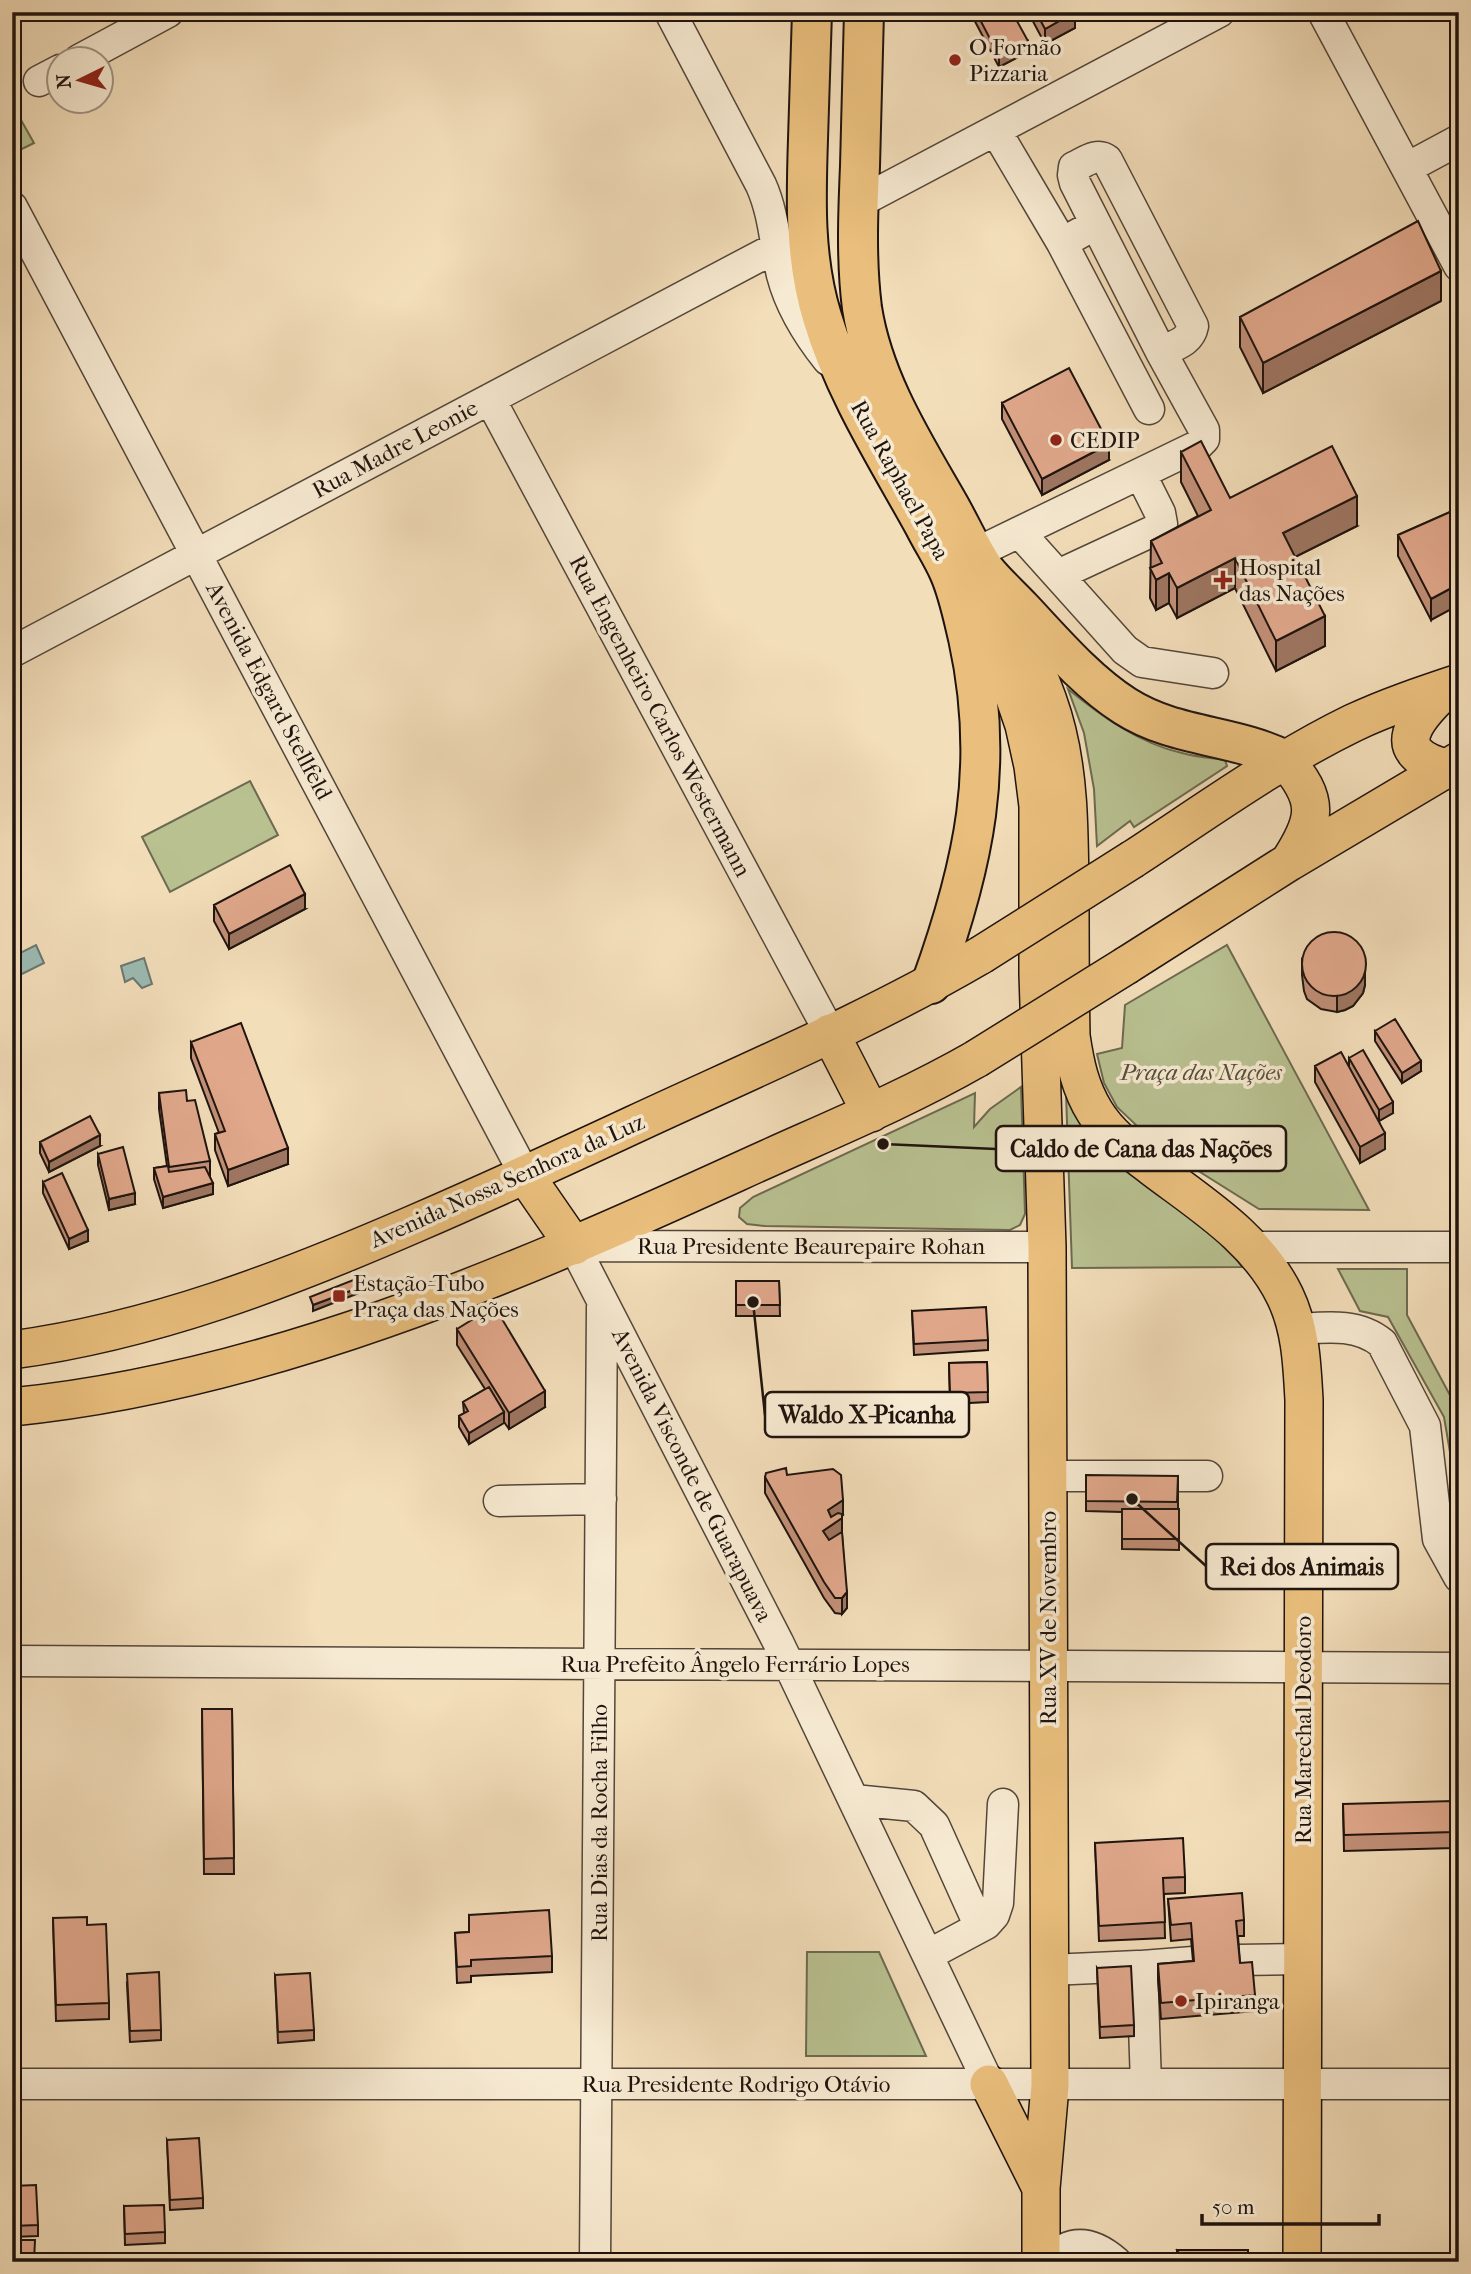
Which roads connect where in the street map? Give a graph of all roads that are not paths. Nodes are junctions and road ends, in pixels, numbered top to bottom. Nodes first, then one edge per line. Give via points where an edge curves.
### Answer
1 (168, 12) edge
2 (670, 12) edge
3 (812, 12) edge
4 (864, 12) edge
5 (1219, 12) edge
6 (1324, 12) edge
7 (105, 46) edge
8 (996, 131) junction
9 (1459, 140) edge
10 (807, 162) junction
11 (1407, 168) junction
12 (761, 185) junction
13 (858, 203) junction
14 (12, 207) edge
15 (1096, 224) junction
16 (1062, 243) junction
17 (777, 247) junction
18 (1459, 266) edge
19 (1161, 352) junction
20 (849, 388) junction
21 (490, 399) junction
22 (1149, 409) dead end
23 (1141, 475) junction
24 (1020, 533) junction
25 (196, 554) junction
26 (970, 565) junction
27 (1058, 575) junction
28 (12, 652) edge
29 (1213, 673) dead end
30 (1454, 685) edge
31 (1284, 760) junction
32 (1452, 764) edge
33 (1289, 862) junction
34 (1070, 954) joint
35 (1038, 974) joint
36 (931, 984) junction
37 (830, 1033) junction
38 (871, 1113) junction
39 (525, 1175) junction
40 (574, 1245) junction
41 (1047, 1247) junction
42 (1253, 1247) junction
43 (1459, 1247) edge
44 (603, 1300) junction
45 (1298, 1329) junction
46 (12, 1350) edge
47 (12, 1407) edge
48 (1048, 1476) junction
49 (1207, 1476) dead end
50 (601, 1499) junction
51 (499, 1501) dead end
52 (1459, 1577) edge
53 (12, 1661) edge
54 (600, 1664) junction
55 (789, 1665) junction
56 (1049, 1666) junction
57 (1303, 1667) junction
58 (1459, 1668) edge
59 (854, 1800) junction
60 (1003, 1804) dead end
61 (981, 1927) junction
62 (928, 1955) junction
63 (1302, 1959) junction
64 (1238, 1960) edge
65 (1193, 1962) edge
66 (1142, 1966) junction
67 (1050, 1970) junction
68 (12, 2084) edge
69 (597, 2084) junction
70 (989, 2084) junction
71 (1146, 2084) junction
72 (1459, 2084) edge
73 (1302, 2085) junction
74 (1050, 2086) junction
75 (1041, 2188) junction
76 (595, 2262) edge
77 (1041, 2262) edge
78 (1046, 2262) edge
79 (1116, 2262) edge
80 (1302, 2262) edge

1 - 7 street
2 - 12 street, Rua Raphael Papa
3 - 10 highway
4 - 13 highway, Rua Raphael Papa
5 - 8 street
6 - 11 street
8 - 13 street
8 - 16 street
9 - 11 street
10 - 12 street via 805,177 792,184
10 - 20 highway via 807,238 813,279 821,316
11 - 18 street
12 - 17 street, Rua Raphael Papa
13 - 26 highway, Rua Raphael Papa via 862,308 873,351
14 - 25 street, Avenida Edgard Stellfeld
15 - 16 street
15 - 19 street
15 - 19 street via 1073,175 1074,167 1102,156 1193,326 1187,339
16 - 22 street
17 - 20 street, Rua Raphael Papa via 782,275 800,320
17 - 21 street, Rua Madre Leonie
19 - 23 street via 1204,430 1204,439
20 - 26 highway, Rua Raphael Papa
21 - 25 street, Rua Madre Leonie
21 - 37 street, Rua Engenheiro Carlos Westermann
23 - 24 street
23 - 27 street via 1162,524
24 - 26 street
24 - 27 street
25 - 28 street, Rua Madre Leonie
25 - 39 street, Avenida Edgard Stellfeld
26 - 31 highway via 1126,707 1152,720 1203,736 1239,741
26 - 34 main road, Rua Raphael Papa via 1032,663 1056,729 1068,793
26 - 35 main road, Rua Raphael Papa via 995,652 1024,724 1033,766 1038,806
26 - 36 highway via 980,716 976,821 951,927
27 - 29 street via 1125,650 1142,662
30 - 31 main road, Avenida Nossa Senhora da Luz via 1354,722
30 - 32 main road via 1422,712 1413,726 1412,742 1416,755 1428,763
31 - 33 main road via 1303,780 1311,800 1304,838
31 - 36 main road, Avenida Nossa Senhora da Luz, bridge
32 - 33 main road
33 - 38 main road, bridge via 976,1059
34 - 42 main road, Rua Marechal Deodoro via 1075,1065 1095,1112 1126,1147
35 - 41 main road, Rua XV de Novembro
36 - 37 main road, Avenida Nossa Senhora da Luz
37 - 38 main road
37 - 39 main road, Avenida Nossa Senhora da Luz
38 - 40 main road
39 - 40 main road
39 - 46 main road, Avenida Nossa Senhora da Luz via 250,1291 108,1331
40 - 41 street, Rua Presidente Beaurepaire Rohan
40 - 44 street, Avenida Visconde de Guarapuava
40 - 47 main road via 414,1308 296,1347 120,1392
41 - 48 main road, Rua XV de Novembro
42 - 43 street
42 - 45 main road, Rua Marechal Deodoro via 1271,1270
44 - 50 street, Rua Dias da Rocha Filho
44 - 55 street, Avenida Visconde de Guarapuava
45 - 52 street via 1342,1327 1372,1335 1382,1343 1425,1426 1438,1539
45 - 57 main road, Rua Marechal Deodoro via 1304,1400
48 - 49 street
48 - 56 main road, Rua XV de Novembro
50 - 51 street
50 - 54 street, Rua Dias da Rocha Filho
53 - 54 street, Rua Prefeito Ângelo Ferrário Lopes
54 - 55 street, Rua Prefeito Ângelo Ferrário Lopes
54 - 69 street, Rua Dias da Rocha Filho
55 - 56 street, Rua Prefeito Ângelo Ferrário Lopes
55 - 59 street, Avenida Visconde de Guarapuava
56 - 57 street, Rua Prefeito Ângelo Ferrário Lopes
56 - 67 main road, Rua XV de Novembro
57 - 58 street, Rua Prefeito Ângelo Ferrário Lopes
57 - 63 main road, Rua Marechal Deodoro
59 - 61 street via 914,1806 934,1825
59 - 62 street, Avenida Visconde de Guarapuava
60 - 61 street via 998,1903
61 - 62 street
62 - 70 street, Avenida Visconde de Guarapuava
63 - 64 street
63 - 73 main road, Rua Marechal Deodoro
65 - 66 street
66 - 67 street
66 - 71 street
67 - 74 main road, Rua XV de Novembro
68 - 69 street, Rua Presidente Rodrigo Otávio
69 - 70 street, Rua Presidente Rodrigo Otávio
69 - 76 street, Rua Dias da Rocha Filho
70 - 74 street, Rua Presidente Rodrigo Otávio
70 - 75 main road
71 - 73 street, Rua Presidente Rodrigo Otávio
71 - 74 street, Rua Presidente Rodrigo Otávio
72 - 73 street, Rua Presidente Rodrigo Otávio
73 - 80 main road, Rua Marechal Deodoro
74 - 75 main road, Rua XV de Novembro
75 - 77 main road, Rua XV de Novembro
78 - 79 street via 1055,2253 1087,2244

